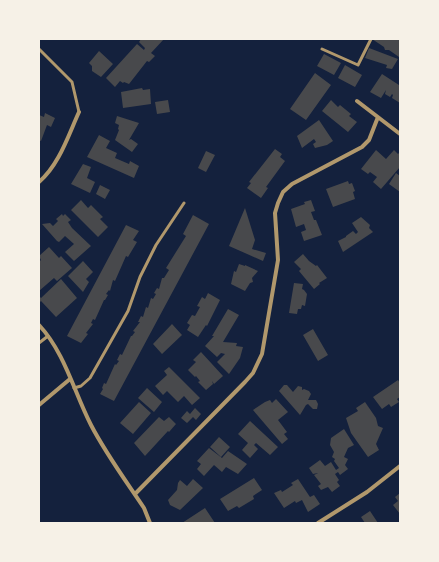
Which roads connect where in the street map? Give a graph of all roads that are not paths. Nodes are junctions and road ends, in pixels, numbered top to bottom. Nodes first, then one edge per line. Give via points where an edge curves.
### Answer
1 (371, 39) edge
2 (39, 49) edge
3 (322, 49) dead end
4 (357, 101) dead end
5 (79, 112) joint
6 (378, 117) junction
7 (400, 134) edge
8 (39, 182) edge
9 (184, 203) dead end
10 (39, 325) edge
11 (48, 336) junction
12 (39, 343) edge
13 (70, 379) junction
14 (74, 388) junction
15 (39, 405) edge
16 (400, 466) edge
17 (135, 494) junction
18 (150, 523) edge
19 (318, 523) edge

1 - 3 lane via 358,65
2 - 5 lane via 72,82
4 - 6 street
5 - 8 street via 56,162
6 - 7 street
6 - 17 street via 369,140 362,147 304,176 283,192 276,213 278,260 259,364 245,382
9 - 14 lane via 156,245 140,277 128,311 90,378 81,386
10 - 11 street
11 - 12 lane
11 - 13 street
13 - 14 street
13 - 15 street
14 - 17 street via 91,426
16 - 19 street via 367,492
17 - 18 street

